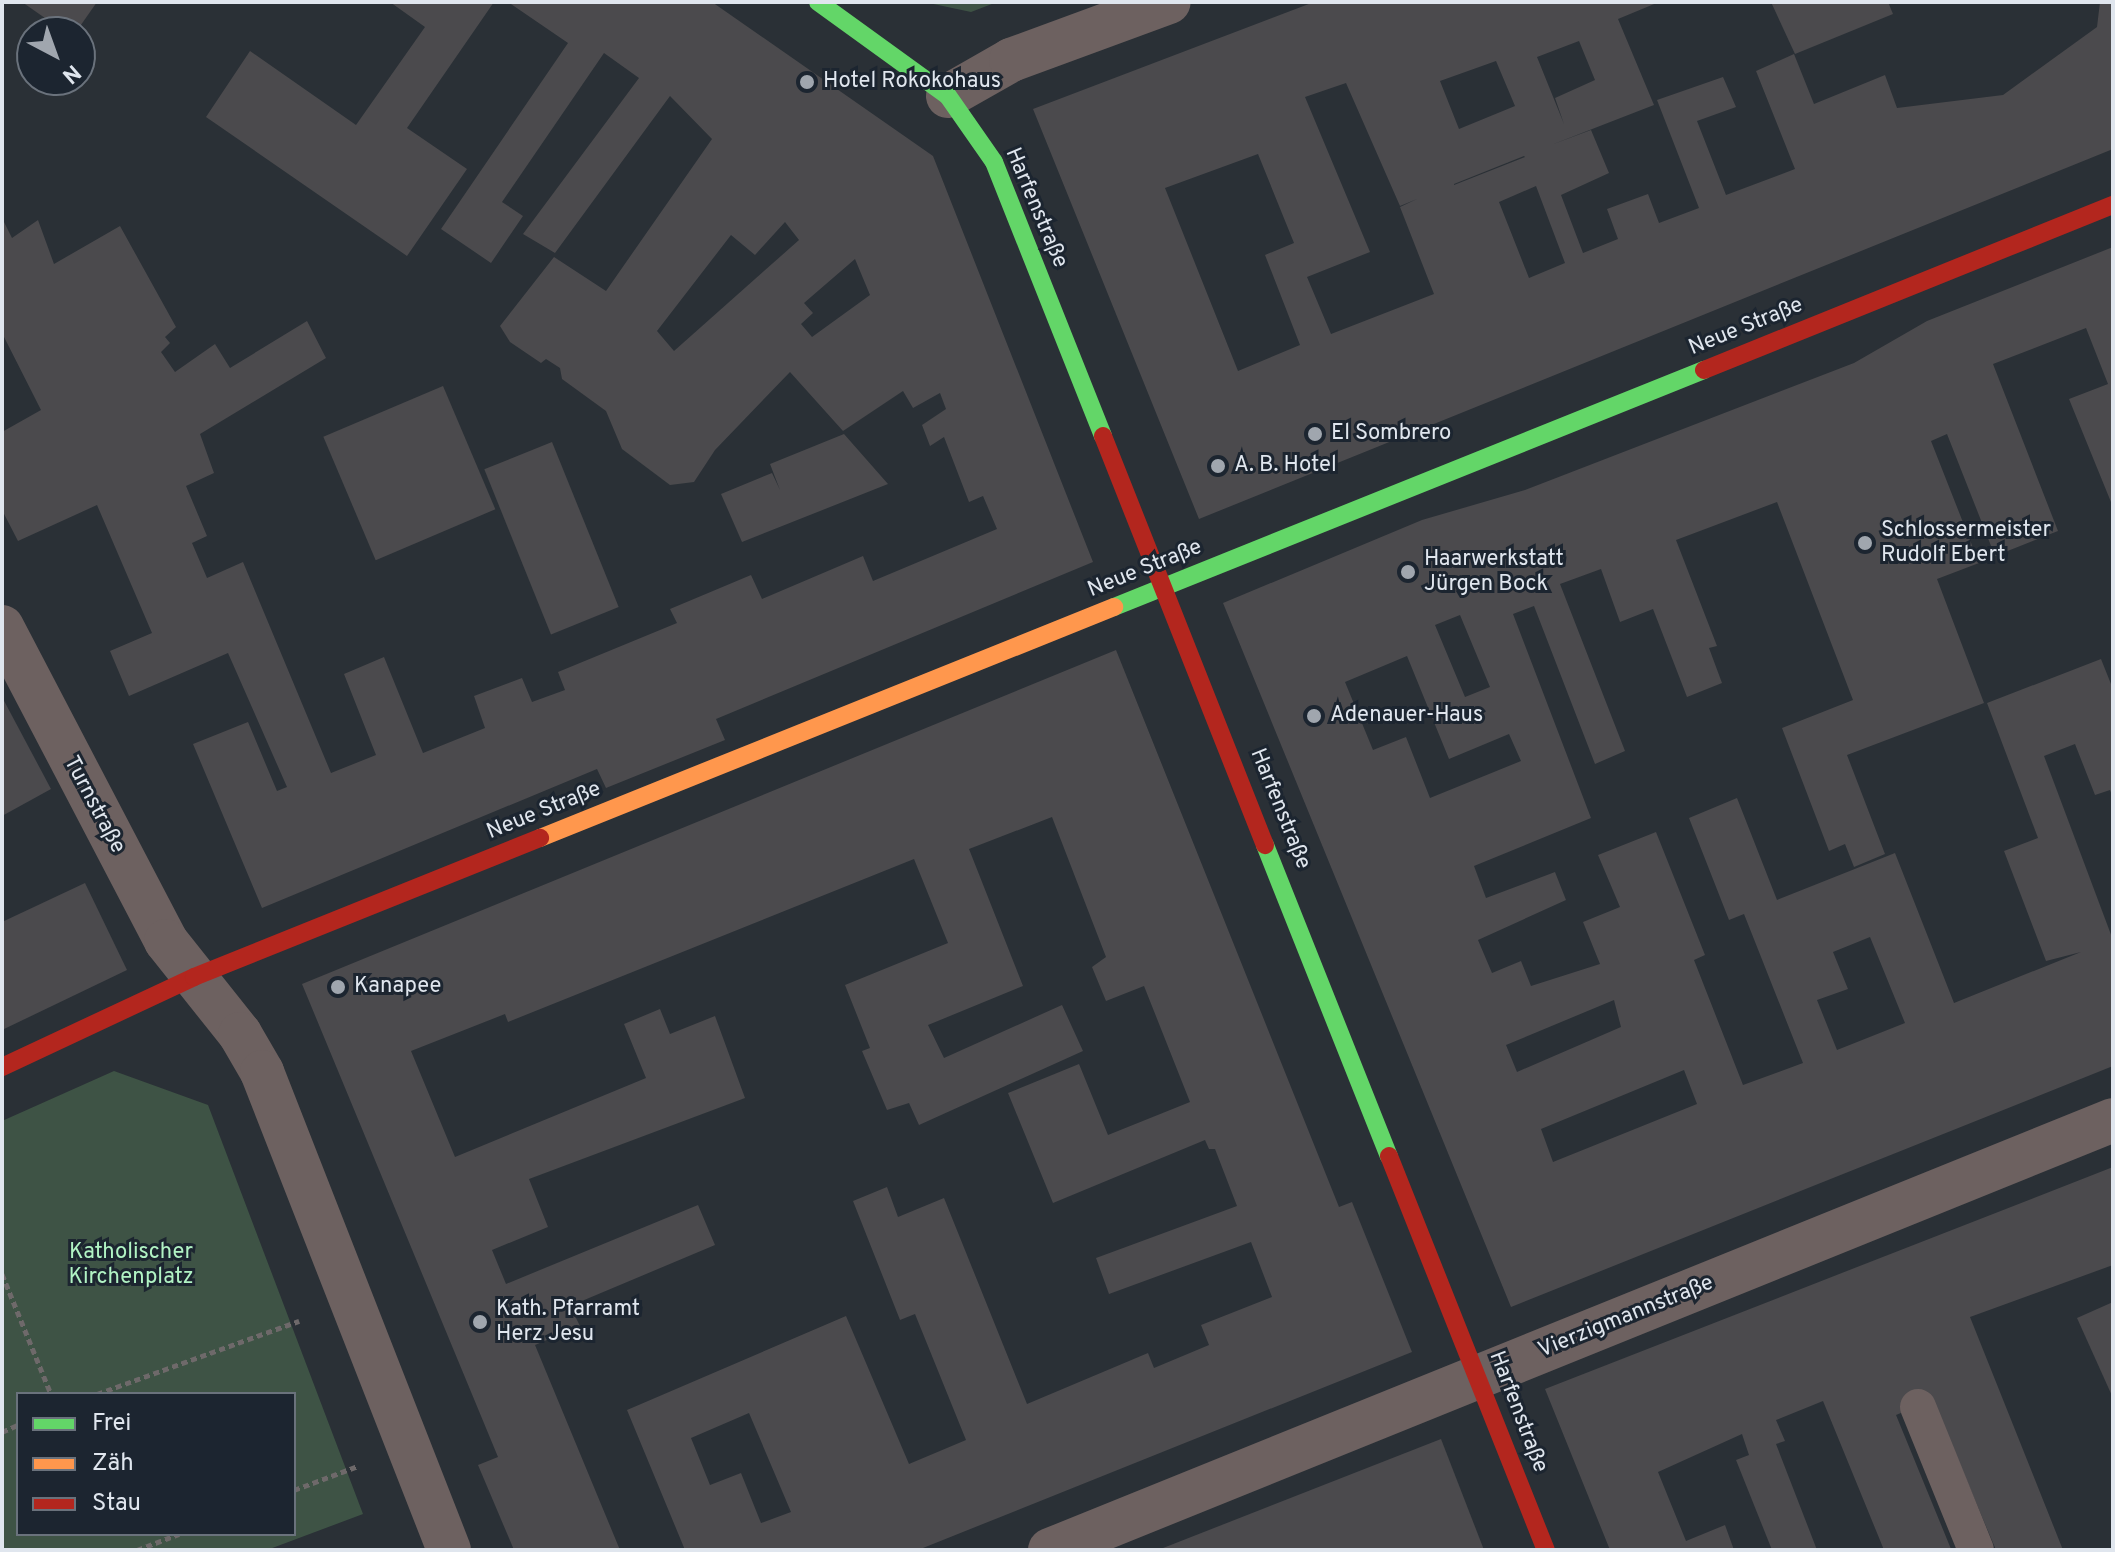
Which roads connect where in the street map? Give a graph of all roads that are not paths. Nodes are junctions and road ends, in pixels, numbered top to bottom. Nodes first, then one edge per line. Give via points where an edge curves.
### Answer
1 (818, 2) edge
2 (1169, 2) edge
3 (948, 96) junction
4 (2113, 205) edge
5 (1164, 586) junction
6 (2, 627) edge
7 (194, 977) junction
8 (2, 1067) edge
9 (2113, 1120) edge
10 (1478, 1377) junction
11 (1918, 1407) dead end
12 (449, 1550) edge
13 (1050, 1550) edge
14 (1546, 1550) edge
15 (1976, 1550) edge

1 - 3 street, Harfenstraße
2 - 3 street via 1011,60
3 - 5 street, Harfenstraße via 994,162
4 - 5 street, Neue Straße
5 - 7 street, Neue Straße
5 - 10 street, Harfenstraße
6 - 7 street, Turnstraße via 166,941
7 - 8 street
7 - 12 street via 240,1034 262,1072 356,1301
9 - 10 street, Vierzigmannstraße
10 - 13 street, Vierzigmannstraße
10 - 14 street, Harfenstraße
11 - 15 lane

